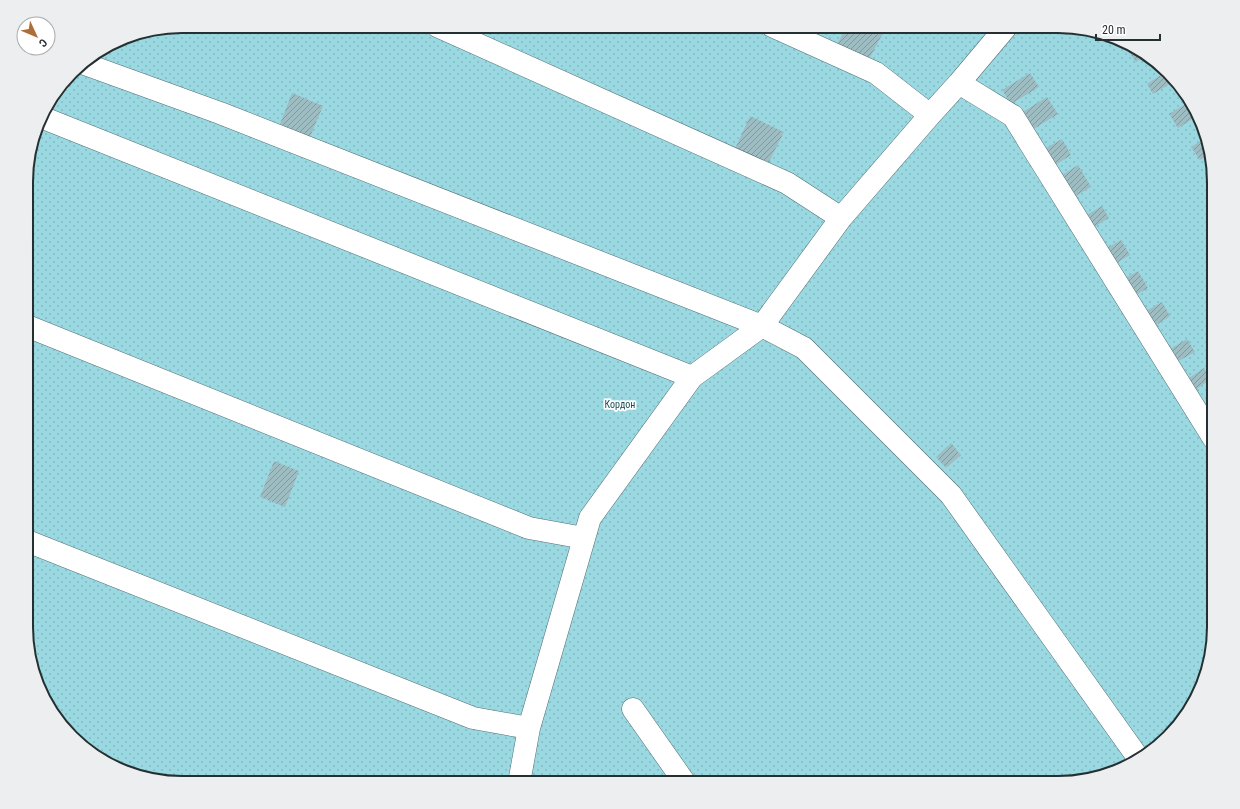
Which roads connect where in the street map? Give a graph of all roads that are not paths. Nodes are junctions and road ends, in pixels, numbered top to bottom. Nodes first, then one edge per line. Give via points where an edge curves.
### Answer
1 (453, 33) edge
2 (787, 33) edge
3 (1001, 33) edge
4 (89, 66) edge
5 (959, 83) junction
6 (930, 115) junction
7 (47, 119) edge
8 (841, 218) junction
9 (762, 326) junction
10 (33, 328) edge
11 (692, 377) junction
12 (1207, 428) edge
13 (584, 538) junction
14 (33, 543) edge
15 (633, 710) dead end
16 (530, 728) junction
17 (1136, 754) edge
18 (520, 776) edge
19 (681, 776) edge

1 - 8 street via 787,183
2 - 6 street via 876,73
3 - 5 street
4 - 9 street via 220,113
5 - 6 street
5 - 12 street via 1013,116
6 - 8 street
7 - 11 street
8 - 9 street
9 - 11 street
9 - 17 street via 804,348 951,495
10 - 13 street via 529,528
11 - 13 street via 590,518
13 - 16 street
14 - 16 street via 473,718
15 - 19 street
16 - 18 street

